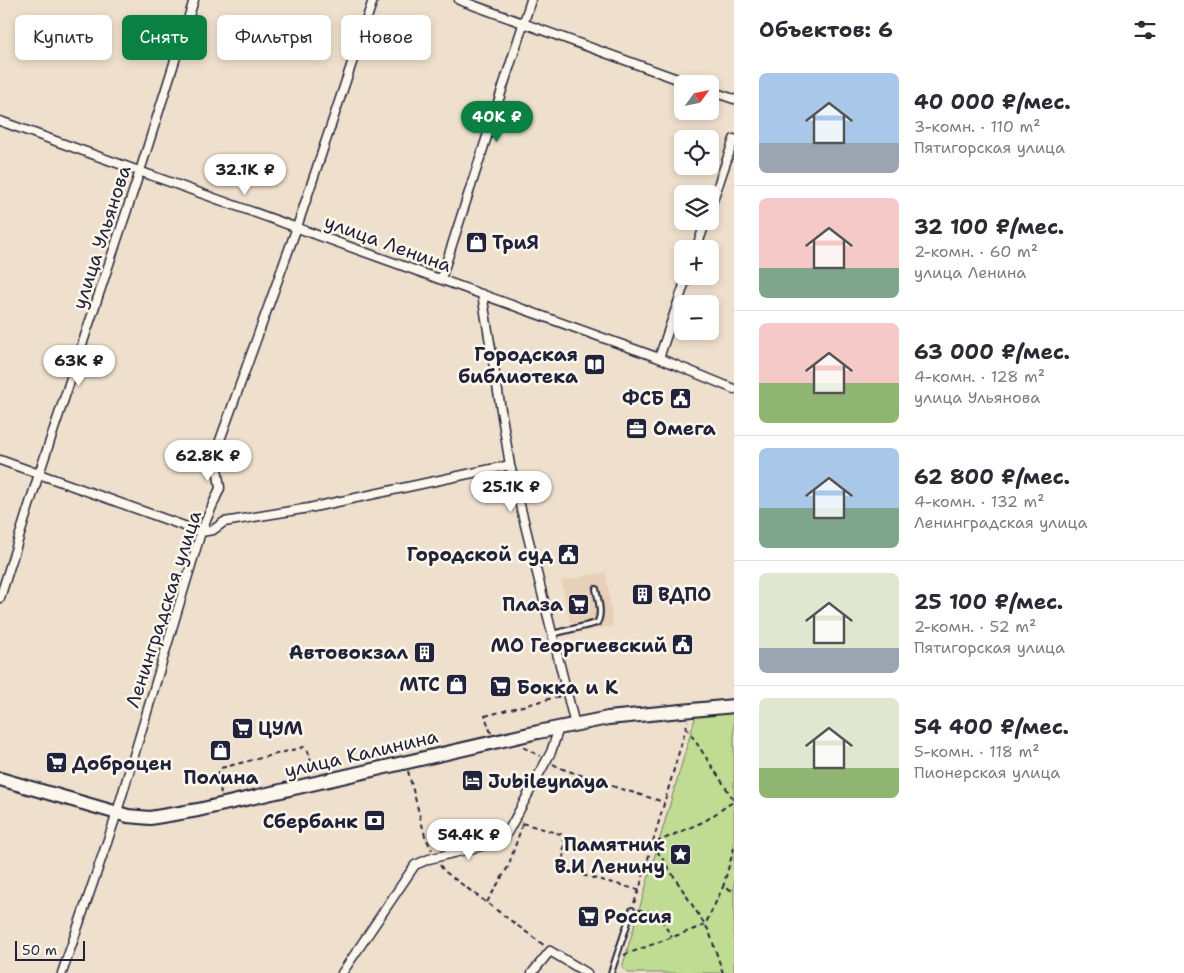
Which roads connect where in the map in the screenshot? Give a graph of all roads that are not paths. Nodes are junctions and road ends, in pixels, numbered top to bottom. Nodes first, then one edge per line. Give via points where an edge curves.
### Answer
1 (194, 0) edge
2 (373, 0) edge
3 (459, 0) edge
4 (532, 0) edge
5 (524, 24) junction
6 (674, 78) edge
7 (719, 94) edge
8 (734, 99) edge
9 (0, 121) edge
10 (734, 139) edge
11 (140, 171) junction
12 (718, 185) edge
13 (297, 227) junction
14 (441, 280) junction
15 (684, 285) edge
16 (482, 294) junction
17 (659, 358) junction
18 (734, 389) edge
19 (0, 460) edge
20 (510, 465) junction
21 (39, 474) junction
22 (202, 532) junction
23 (596, 589) dead end
24 (0, 598) edge
25 (552, 634) junction
26 (734, 706) edge
27 (575, 725) junction
28 (559, 728) junction
29 (0, 779) edge
30 (116, 814) junction
31 (632, 910) road end
32 (62, 973) edge
33 (342, 973) edge
34 (532, 973) edge
35 (587, 973) edge
36 (611, 973) edge

1 - 11 street, улица Ульянова
2 - 13 street, Ленинградская улица
3 - 5 street
4 - 5 street
5 - 6 street
5 - 14 street
7 - 8 street
9 - 11 street, улица Ленина
10 - 12 street
11 - 13 street, улица Ленина
11 - 21 street, улица Ульянова
13 - 14 street, улица Ленина
13 - 22 street, Ленинградская улица via 216,454 220,488
14 - 16 street, улица Ленина
15 - 17 street
16 - 17 street, улица Ленина
16 - 20 street
17 - 18 street, улица Ленина
19 - 21 street
20 - 22 street via 309,508 224,522
20 - 25 street
21 - 22 street
21 - 24 street, улица Ульянова
22 - 30 street, Ленинградская улица
23 - 25 lane via 600,610 597,623
25 - 27 street
26 - 27 main road, улица Калинина via 608,718
27 - 28 main road, улица Калинина
28 - 30 main road, улица Калинина via 174,815 150,818
28 - 33 street via 551,752 505,837 498,842 435,857 415,866
29 - 30 main road, улица Калинина
30 - 32 street, Ленинградская улица
31 - 36 lane
34 - 35 street via 550,951

